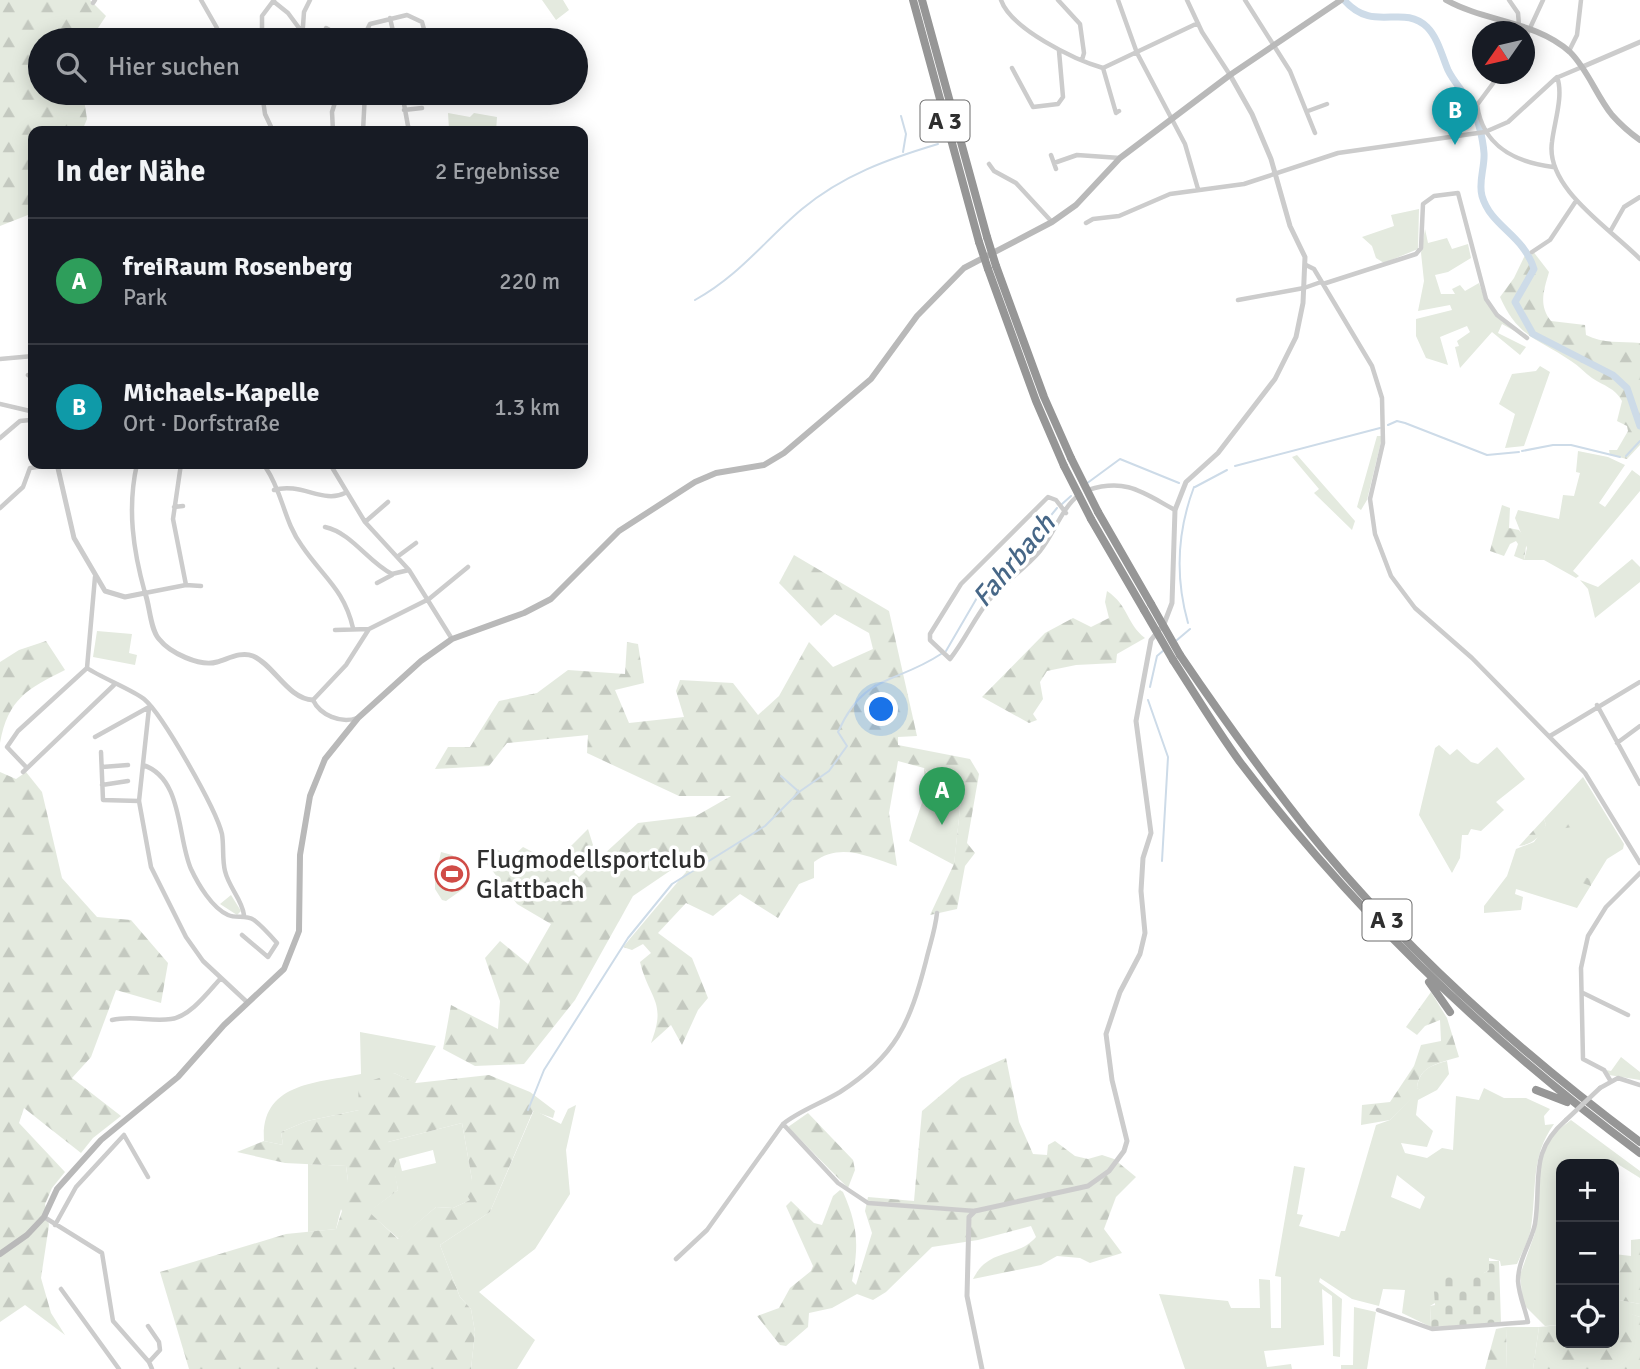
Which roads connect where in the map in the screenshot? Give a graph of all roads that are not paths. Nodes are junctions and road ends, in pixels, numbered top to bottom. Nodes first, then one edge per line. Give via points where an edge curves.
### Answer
1 (201, 0) edge
2 (310, 0) edge
3 (913, 0) edge
4 (922, 0) edge
5 (1001, 0) edge
6 (1058, 0) edge
7 (1118, 0) edge
8 (1187, 0) edge
9 (1245, 0) edge
10 (1446, 0) edge
11 (1508, 0) edge
12 (1543, 0) edge
13 (1581, 0) edge
14 (273, 1) edge
15 (1340, 1) edge
16 (390, 18) junction
17 (1506, 21) edge
18 (1519, 21) edge
19 (1535, 21) edge
20 (1198, 23) junction
21 (215, 28) edge
22 (262, 28) edge
23 (299, 28) edge
24 (302, 28) edge
25 (368, 28) edge
26 (392, 28) edge
27 (424, 28) edge
28 (1535, 31) edge
29 (1640, 42) edge
30 (1274, 44) junction
31 (1059, 51) junction
32 (1569, 51) junction
33 (1138, 53) junction
34 (1082, 60) junction
35 (1582, 67) junction
36 (1012, 68) dead end
37 (1103, 68) junction
38 (1230, 75) junction
39 (1557, 77) junction
40 (1493, 84) edge
41 (1327, 104) dead end
42 (264, 105) edge
43 (334, 105) edge
44 (363, 105) edge
45 (403, 105) edge
46 (422, 108) dead end
47 (404, 110) junction
48 (1308, 111) junction
49 (1115, 113) dead end
50 (1173, 118) junction
51 (271, 126) edge
52 (333, 126) edge
53 (363, 126) edge
54 (409, 126) edge
55 (1315, 133) dead end
56 (1483, 133) junction
57 (1640, 141) edge
58 (1052, 155) dead end
59 (1120, 158) junction
60 (989, 163) dead end
61 (1553, 167) junction
62 (1276, 175) junction
63 (1199, 189) junction
64 (1640, 197) edge
65 (1576, 201) junction
66 (1052, 222) junction
67 (1086, 223) dead end
68 (1611, 230) junction
69 (983, 240) junction
70 (1532, 252) dead end
71 (1640, 258) edge
72 (1306, 265) junction
73 (992, 268) junction
74 (1322, 283) junction
75 (1304, 288) junction
76 (1238, 300) dead end
77 (1527, 338) dead end
78 (28, 356) edge
79 (0, 359) edge
80 (0, 404) edge
81 (28, 409) edge
82 (28, 420) edge
83 (0, 438) edge
84 (32, 469) edge
85 (57, 469) edge
86 (137, 469) edge
87 (180, 469) edge
88 (267, 469) edge
89 (333, 469) edge
90 (277, 489) junction
91 (345, 493) junction
92 (387, 502) dead end
93 (183, 506) dead end
94 (174, 507) junction
95 (0, 508) edge
96 (1174, 510) junction
97 (1066, 513) junction
98 (365, 522) junction
99 (325, 527) dead end
100 (416, 543) dead end
101 (397, 558) junction
102 (468, 567) dead end
103 (409, 570) junction
104 (392, 574) junction
105 (95, 577) junction
106 (377, 583) dead end
107 (186, 585) junction
108 (201, 586) dead end
109 (145, 593) junction
110 (429, 599) junction
111 (1147, 607) junction
112 (352, 628) junction
113 (369, 629) junction
114 (335, 630) dead end
115 (452, 639) junction
116 (1177, 658) junction
117 (87, 668) junction
118 (1640, 681) edge
119 (114, 685) junction
120 (313, 699) junction
121 (149, 705) junction
122 (1597, 705) junction
123 (358, 718) junction
124 (1640, 726) edge
125 (1550, 736) junction
126 (95, 737) dead end
127 (1617, 743) junction
128 (101, 752) dead end
129 (128, 765) dead end
130 (143, 765) junction
131 (102, 766) junction
132 (128, 781) dead end
133 (1640, 784) edge
134 (102, 785) junction
135 (139, 801) junction
136 (1640, 863) edge
137 (1640, 873) edge
138 (937, 914) dead end
139 (244, 915) junction
140 (242, 935) dead end
141 (1415, 962) junction
142 (221, 978) junction
143 (1583, 992) junction
144 (249, 1004) junction
145 (1450, 1012) dead end
146 (1628, 1015) dead end
147 (111, 1020) dead end
148 (1610, 1080) junction
149 (1640, 1085) edge
150 (1536, 1090) dead end
151 (1576, 1105) junction
152 (783, 1124) junction
153 (1640, 1142) edge
154 (1640, 1153) edge
155 (148, 1177) dead end
156 (975, 1210) junction
157 (44, 1217) junction
158 (55, 1225) junction
159 (0, 1254) edge
160 (676, 1259) dead end
161 (61, 1289) dead end
162 (1378, 1310) dead end
163 (148, 1326) dead end
164 (149, 1362) junction
165 (119, 1369) edge
166 (152, 1369) edge
167 (982, 1369) edge

1 - 21 street
2 - 24 street
3 - 69 highway, A 3
4 - 69 highway, A 3
5 - 31 street via 1009,14
6 - 34 street via 1080,24
7 - 33 street
8 - 20 street
9 - 30 street
10 - 17 main road
11 - 18 street
12 - 19 street
13 - 32 street via 1577,36
14 - 22 street via 262,16
14 - 23 street
15 - 30 main road
16 - 25 street
16 - 26 street
16 - 27 street via 416,16
20 - 33 street
20 - 38 street
28 - 32 main road
29 - 35 street
30 - 38 main road
30 - 48 street
31 - 34 street
31 - 36 street via 1063,97 1058,104 1033,107
32 - 35 main road
33 - 37 street
33 - 50 street
34 - 37 street
35 - 39 street
35 - 57 main road via 1613,116
37 - 49 street
38 - 50 main road
38 - 62 street via 1245,98
39 - 56 street via 1508,122
39 - 61 street via 1560,90 1551,146
40 - 56 street via 1477,105
41 - 48 street
42 - 51 street
43 - 52 street
44 - 53 street
45 - 47 street
46 - 47 street
47 - 54 street
48 - 55 street
50 - 59 main road
50 - 63 street
56 - 61 street via 1512,156
56 - 62 street via 1338,153
58 - 59 street via 1055,166 1077,155
59 - 66 main road via 1073,208
60 - 66 street via 1016,183
61 - 65 street
62 - 63 street
62 - 72 street
63 - 67 street via 1170,194 1119,216
64 - 68 street via 1624,206
65 - 68 street
65 - 70 street via 1555,234
66 - 115 main road via 975,259 948,280 906,328 871,379 784,453 764,466 716,473 695,482 619,531 551,599
68 - 71 street
69 - 73 highway, A 3, bridge
72 - 74 street
72 - 75 street
73 - 111 highway, A 3, bridge via 1071,458
73 - 111 highway, A 3, bridge via 1036,401 1065,466 1091,519
74 - 75 street
74 - 77 street via 1416,254 1421,248 1423,204 1434,196 1458,193 1486,299 1497,315
74 - 125 street via 1372,366 1382,398 1383,443 1370,499 1375,534 1387,568 1415,608
75 - 76 street
75 - 96 street via 1301,321 1275,379 1218,453 1186,482
78 - 79 street
80 - 81 street
82 - 83 street via 20,421
84 - 95 street via 23,487
85 - 105 street via 74,538
86 - 109 street via 132,523
87 - 94 street
88 - 90 street
89 - 91 street
90 - 91 street via 303,488 328,497
90 - 112 street via 301,546 348,608
91 - 98 street
92 - 98 street
93 - 94 street
94 - 107 street
96 - 97 street via 1115,483 1079,495
96 - 156 street via 1172,603 1151,640 1136,720 1151,833 1142,869 1145,933 1106,1034 1127,1141 1109,1171 1088,1186
97 - 97 street via 1039,552 990,599 950,659 942,653 929,638 961,584 1048,497
98 - 101 street
99 - 104 street via 339,532
100 - 101 street
101 - 103 street
102 - 110 street
103 - 104 street
103 - 110 street
104 - 106 street
105 - 109 street via 105,591 125,597
105 - 117 street
107 - 108 street
107 - 109 street
109 - 120 street via 158,638 176,651 198,662 213,663 243,654 254,656 291,689
110 - 113 street
110 - 115 street
111 - 116 highway, A 3, bridge
112 - 113 street
112 - 114 street
113 - 120 street via 346,665
115 - 123 main road
116 - 141 highway, A 3 via 1239,760 1298,835
116 - 153 highway, A 3 via 1306,828 1419,954 1526,1052
117 - 119 street
117 - 119 street via 18,731 7,747 25,770
118 - 122 street
119 - 121 street
120 - 123 street via 334,717
121 - 126 street
121 - 130 street
121 - 139 street via 216,815 224,870
122 - 125 street
122 - 127 street
123 - 144 main road via 325,759 310,796 300,855 297,944 284,969
124 - 127 street
125 - 136 street via 1585,773
127 - 133 street
128 - 131 street
129 - 131 street
130 - 135 street
130 - 139 street via 158,773 169,792 183,847 200,885 227,914
131 - 134 street
132 - 134 street
134 - 135 street via 106,802
135 - 142 street via 151,867 186,937
137 - 143 street via 1606,908 1588,936 1581,968
138 - 152 street via 917,1000 903,1032 881,1059 842,1091
139 - 140 street via 277,943 268,957
141 - 145 highway
141 - 151 highway, A 3 via 1500,1043
142 - 144 street
142 - 147 street via 194,1006 173,1019 129,1016
143 - 146 street
143 - 148 street via 1583,1059 1604,1070
144 - 157 main road via 178,1077 92,1149 57,1189
148 - 149 street
148 - 162 street, bridge via 1548,1138 1537,1169 1535,1223 1518,1281 1528,1322 1432,1329
150 - 151 highway
151 - 154 highway, A 3
152 - 156 street via 838,1183 868,1203
152 - 160 street via 707,1230
155 - 158 street via 124,1135 76,1187
156 - 167 street via 968,1226 967,1296
157 - 158 street
157 - 159 main road
158 - 164 street via 102,1254 113,1321
161 - 165 street
163 - 164 street via 160,1350
164 - 166 street

